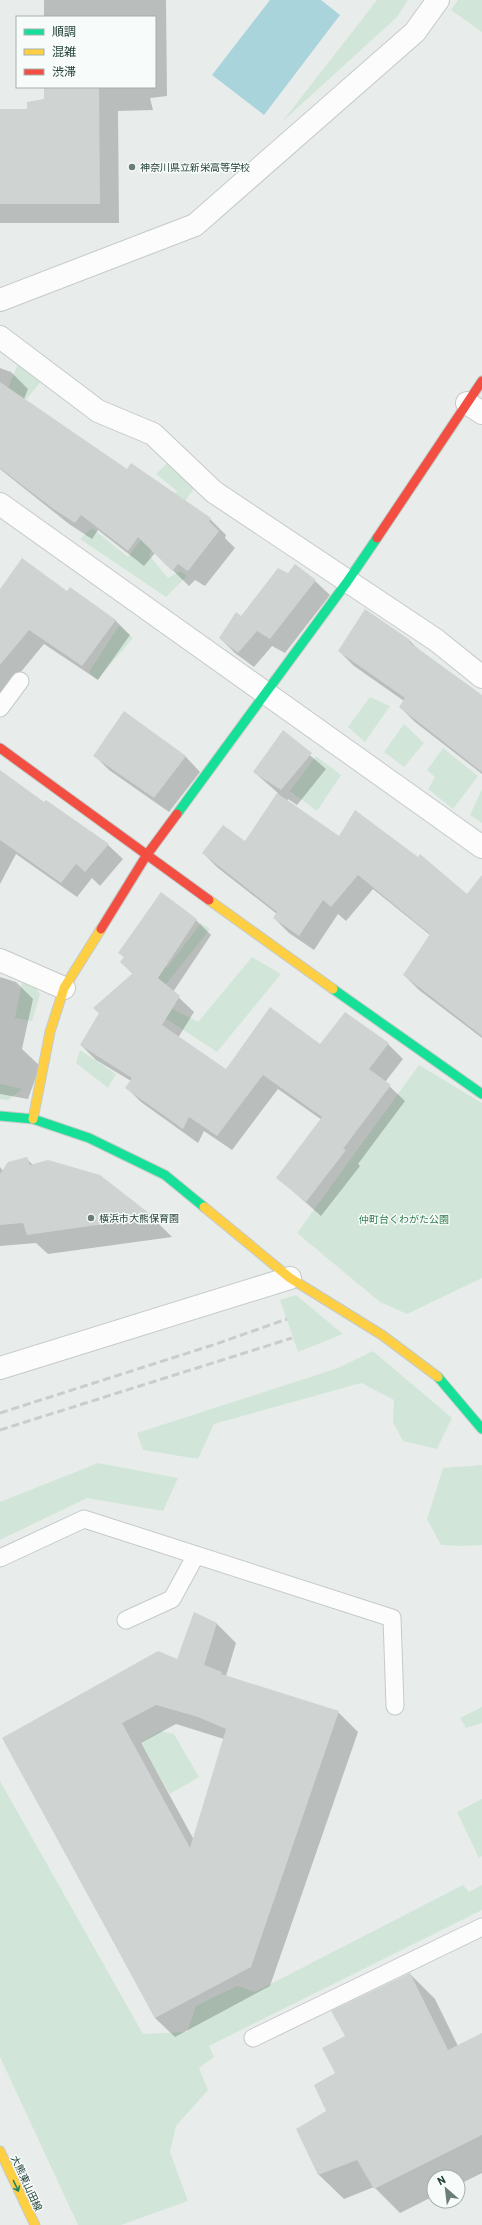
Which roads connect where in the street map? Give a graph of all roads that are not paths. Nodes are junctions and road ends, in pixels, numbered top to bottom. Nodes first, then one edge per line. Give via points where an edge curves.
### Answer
1 (438, 0) edge
2 (0, 300) edge
3 (0, 338) edge
4 (482, 381) edge
5 (475, 408) edge
6 (0, 504) edge
7 (347, 582) junction
8 (482, 677) edge
9 (20, 681) dead end
10 (267, 694) junction
11 (0, 708) edge
12 (0, 748) edge
13 (482, 847) edge
14 (146, 856) junction
15 (0, 960) edge
16 (64, 988) junction
17 (482, 1094) edge
18 (0, 1116) edge
19 (33, 1120) junction
20 (290, 1278) junction
21 (0, 1368) edge
22 (482, 1429) edge
23 (196, 1555) junction
24 (0, 1558) edge
25 (126, 1620) dead end
26 (395, 1706) dead end
27 (482, 1927) edge
28 (253, 2038) dead end
29 (0, 2151) edge
30 (34, 2225) edge

1 - 2 street via 414,32 195,225
3 - 7 street via 98,411 153,434 214,492
4 - 5 street
5 - 7 street
6 - 10 street
7 - 8 street via 436,640
7 - 10 street
9 - 11 lane
10 - 13 street
10 - 14 street
12 - 14 street
14 - 16 street
14 - 17 street
15 - 16 street
16 - 19 street via 50,1032
18 - 19 street
19 - 20 street via 89,1138 165,1175
20 - 21 street
20 - 22 street via 382,1335 435,1374
23 - 24 lane via 84,1519
23 - 25 lane via 172,1599
23 - 26 lane via 392,1618
27 - 28 lane
29 -> 30 street, 大熊東山田線

